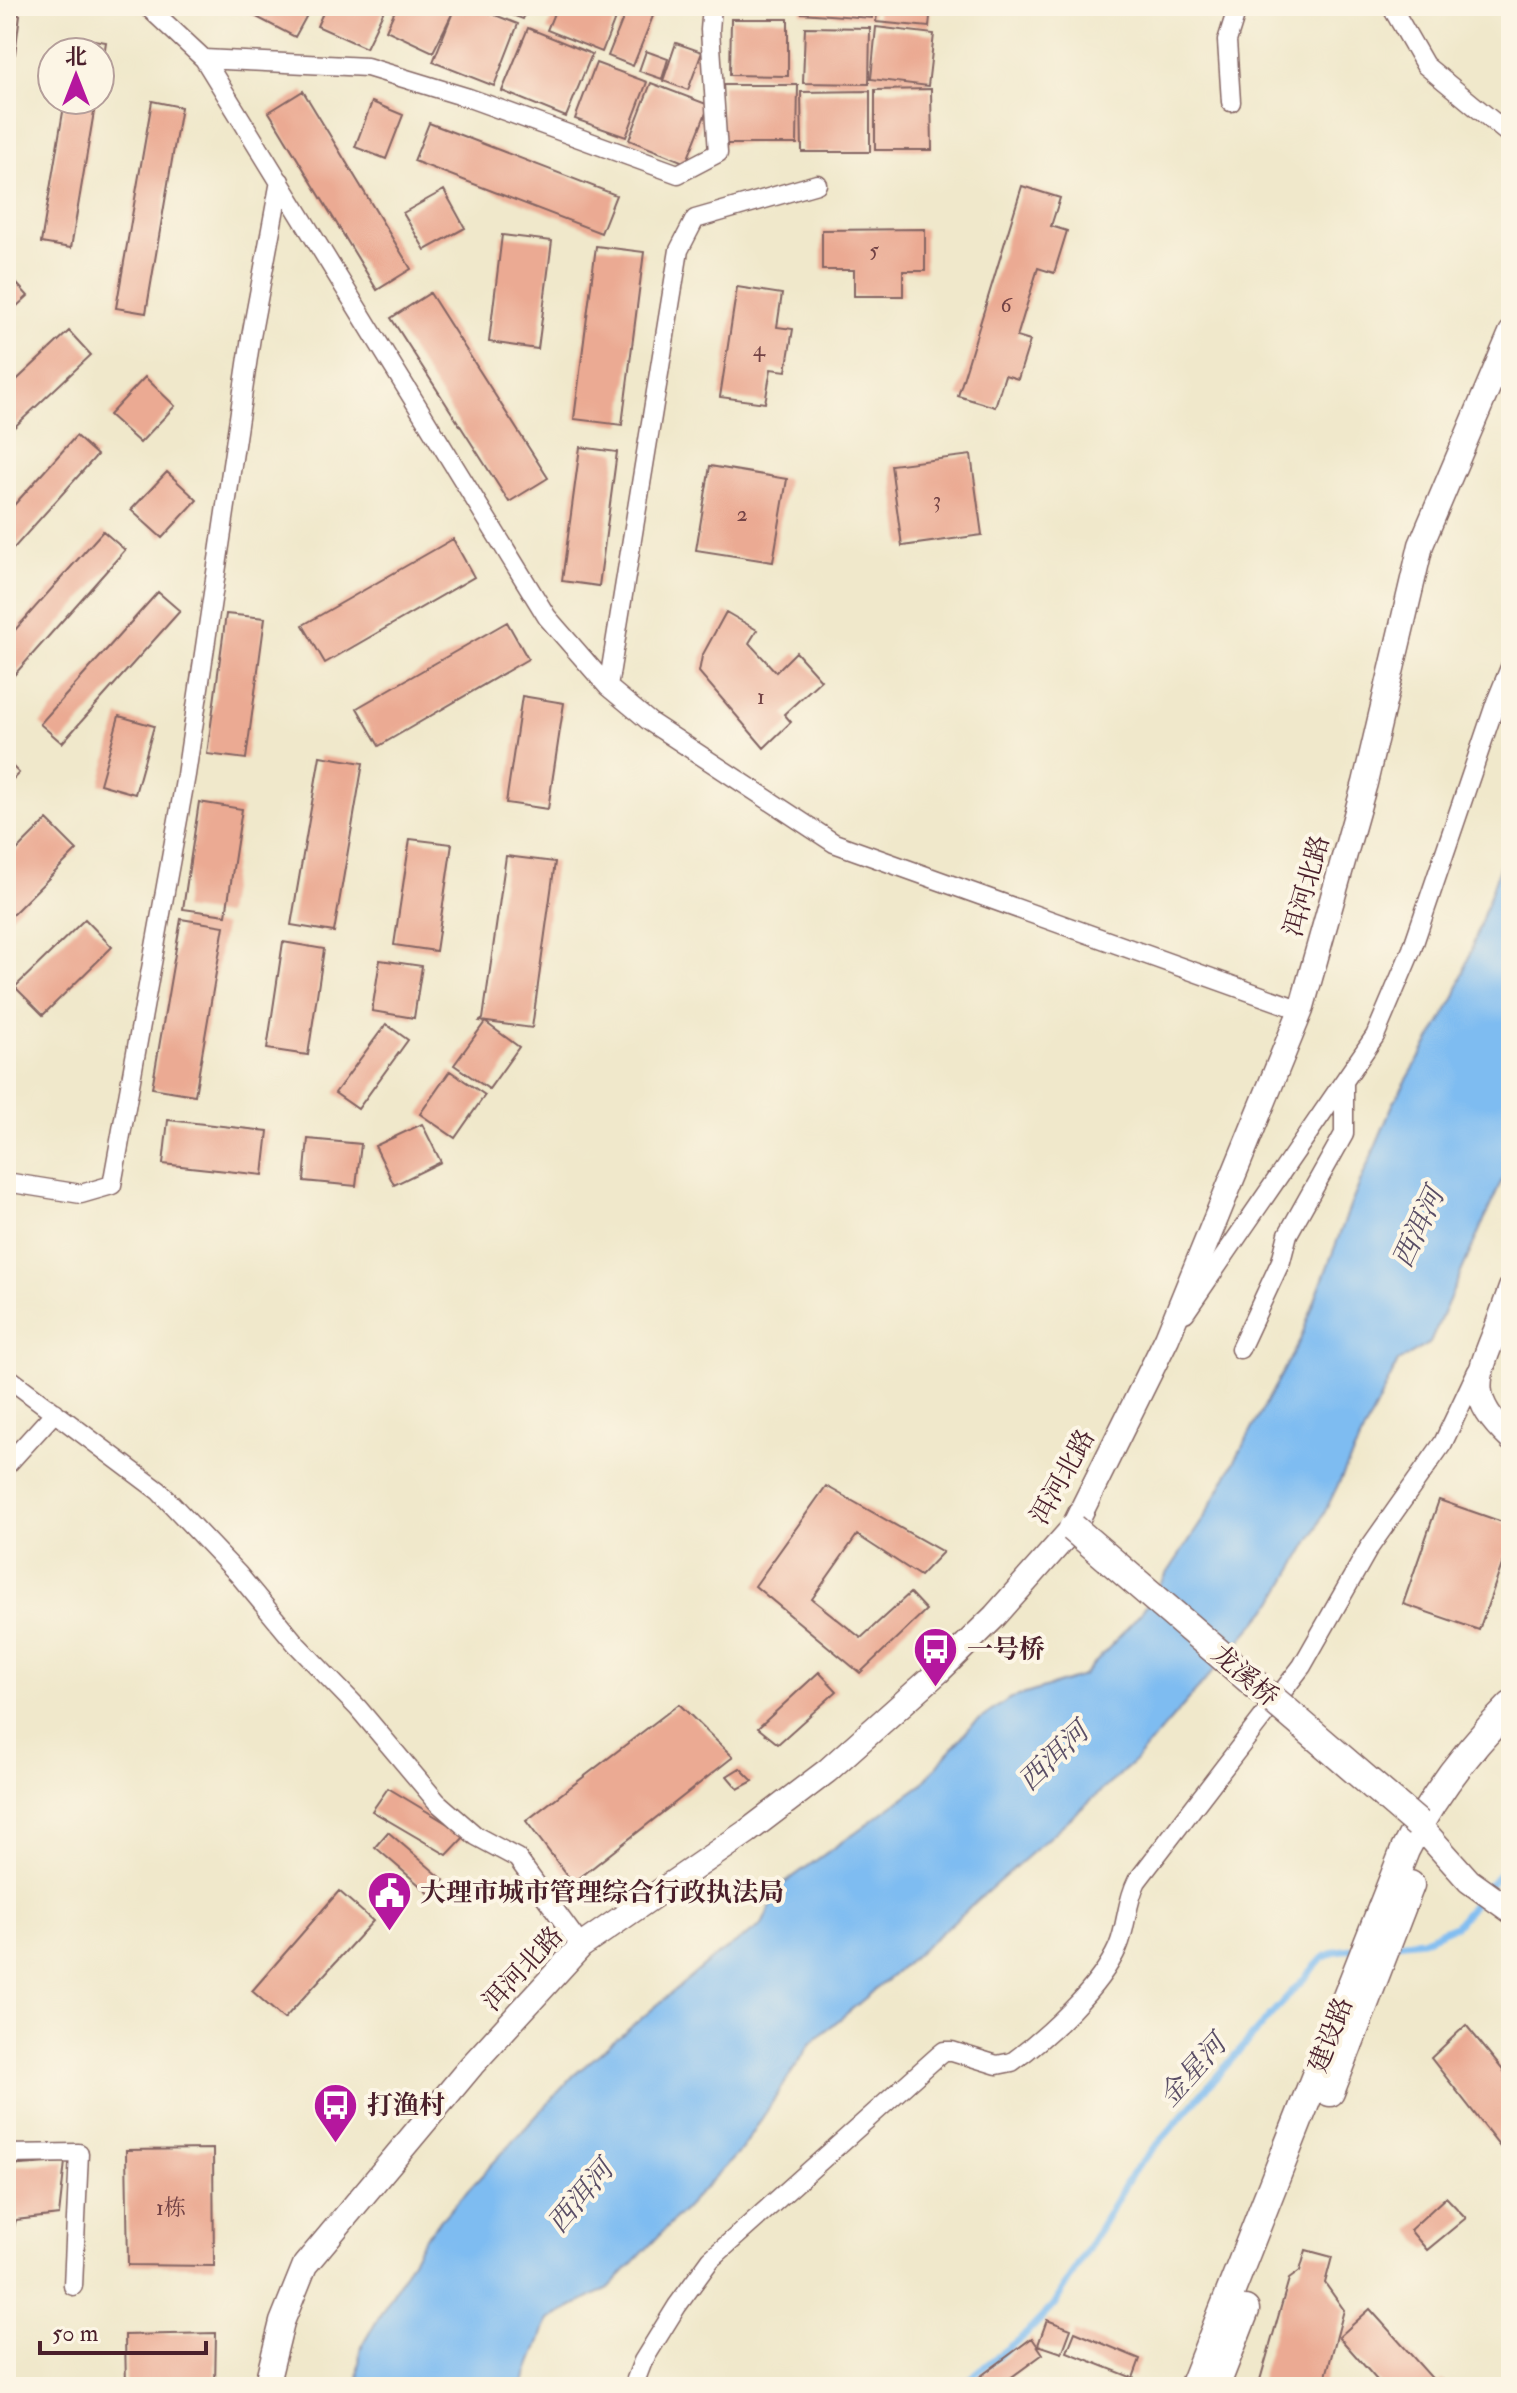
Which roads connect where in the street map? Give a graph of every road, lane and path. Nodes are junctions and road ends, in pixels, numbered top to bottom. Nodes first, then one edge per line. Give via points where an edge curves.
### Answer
1 (147, 6) edge
2 (712, 6) edge
3 (1238, 6) edge
4 (1391, 6) edge
5 (204, 59) junction
6 (1231, 102) dead end
7 (1511, 136) edge
8 (280, 181) junction
9 (817, 184) dead end
10 (1511, 333) edge
11 (1511, 665) edge
12 (608, 687) junction
13 (1301, 1010) junction
14 (1344, 1082) junction
15 (6, 1182) edge
16 (1511, 1288) edge
17 (1167, 1338) junction
18 (1240, 1349) dead end
19 (1482, 1361) junction
20 (6, 1376) edge
21 (55, 1412) junction
22 (1511, 1439) edge
23 (6, 1466) edge
24 (1073, 1528) junction
25 (1511, 1706) edge
26 (1511, 1732) edge
27 (1424, 1831) junction
28 (1509, 1909) edge
29 (581, 1946) junction
30 (1363, 1981) junction
31 (6, 2154) edge
32 (73, 2286) dead end
33 (266, 2387) edge
34 (633, 2387) edge
35 (1193, 2387) edge
36 (1215, 2387) edge

1 - 5 street
2 - 5 street via 718,153 678,174 367,67
3 - 6 street via 1227,41
4 - 7 street via 1425,65
5 - 8 street
8 - 12 street via 547,617
8 - 15 street via 251,337 186,775 112,1185 81,1194
9 - 12 street via 695,219 679,250
10 - 13 street, 洱河北路 via 1421,545 1365,783
11 - 14 street via 1412,949 1375,1036
12 - 13 street via 650,722 834,843
13 - 17 street, 洱河北路
14 - 17 street
14 - 18 street via 1344,1134 1288,1234
16 - 19 street
17 - 24 street, 洱河北路
19 - 22 street via 1482,1399
19 - 34 street via 1443,1443 1369,1548 1302,1666 1137,1881 1120,1943 1088,1992 1012,2062 997,2065 952,2051 938,2056 711,2259 643,2361
20 - 21 street
21 - 23 street
21 - 29 street via 159,1491 437,1802 476,1836 517,1858
24 - 27 main road, 龙溪桥, bridge
24 - 29 street, 洱河北路 via 995,1616 827,1771
25 - 27 main road, 建设路 via 1465,1757
26 - 27 main road, 建设路
27 - 28 street via 1469,1881
27 - 30 main road, 建设路
29 - 33 street, 洱河北路 via 472,2065 305,2265 282,2322
30 - 35 main road, 建设路
30 - 36 main road, 建设路
31 - 32 street via 79,2153

